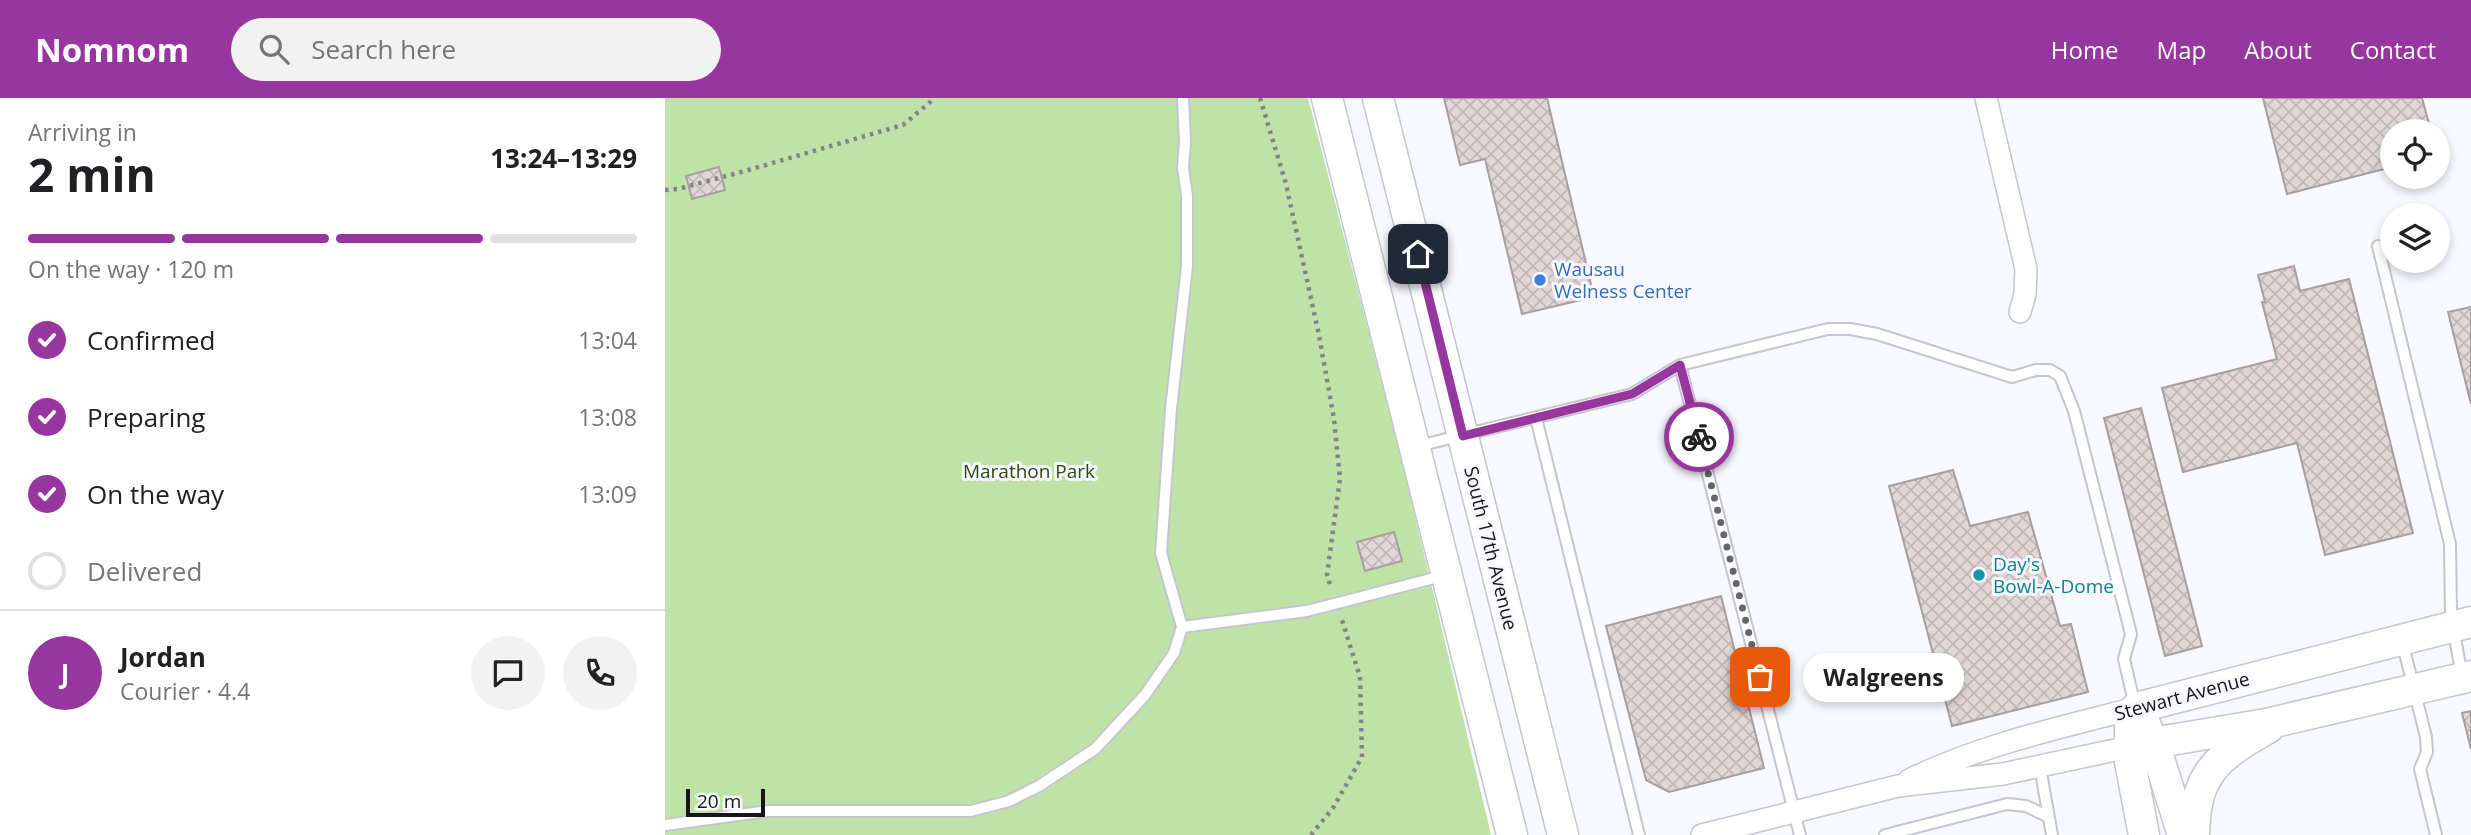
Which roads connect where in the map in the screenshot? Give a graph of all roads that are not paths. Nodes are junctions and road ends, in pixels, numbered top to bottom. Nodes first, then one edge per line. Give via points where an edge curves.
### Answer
1 (1183, 98) edge
2 (1327, 98) edge
3 (1378, 98) edge
4 (1986, 98) edge
5 (2378, 246) dead end
6 (2020, 312) dead end
7 (1680, 365) junction
8 (1536, 418) junction
9 (1463, 436) junction
10 (1415, 447) junction
11 (1447, 575) junction
12 (2462, 625) edge
13 (1182, 627) junction
14 (2402, 640) junction
15 (2467, 678) edge
16 (2415, 690) junction
17 (2136, 708) junction
18 (2279, 722) junction
19 (2141, 745) junction
20 (2040, 767) junction
21 (1898, 786) junction
22 (1794, 812) junction
23 (2047, 816) junction
24 (665, 825) edge
25 (2051, 833) edge
26 (1512, 835) edge
27 (1563, 835) edge
28 (1639, 835) edge
29 (1702, 835) edge
30 (1800, 835) edge
31 (1885, 835) edge
32 (2144, 835) edge
33 (2183, 835) edge
34 (2194, 835) edge
35 (2436, 835) edge

1 - 13 lane via 1187,266 1161,553
2 - 10 main road
3 - 9 main road, South 17th Avenue
4 - 6 street via 2026,269
5 - 12 lane via 2450,544 2450,606
7 - 8 lane via 1632,394
7 - 17 lane via 1828,329 1877,334 2012,377 2036,370 2060,376 2131,634 2124,659
7 - 22 lane
8 - 9 lane
8 - 28 lane
9 - 10 lane
9 - 27 main road, South 17th Avenue
10 - 11 main road
11 - 13 lane via 1337,605
11 - 26 main road
12 - 14 main road, Stewart Avenue
12 - 15 lane
13 - 24 lane via 1174,653 1145,695 1095,749 1009,801 971,811 768,811
14 - 16 lane
14 - 17 main road, Stewart Avenue
15 - 16 main road, Stewart Avenue
16 - 18 main road, Stewart Avenue
16 - 35 lane via 2427,744 2420,769
17 - 19 main road
17 - 21 street, Stewart Avenue via 1994,745
18 - 19 main road, Stewart Avenue
18 - 34 main road via 2236,747 2208,773 2196,804
19 - 20 street, Stewart Avenue
19 - 32 main road
19 - 33 main road
20 - 21 street, Stewart Avenue
20 - 23 lane
21 - 22 street, Stewart Avenue
22 - 29 street, Stewart Avenue
22 - 30 lane
23 - 25 lane
23 - 31 lane via 2026,806 2007,804

